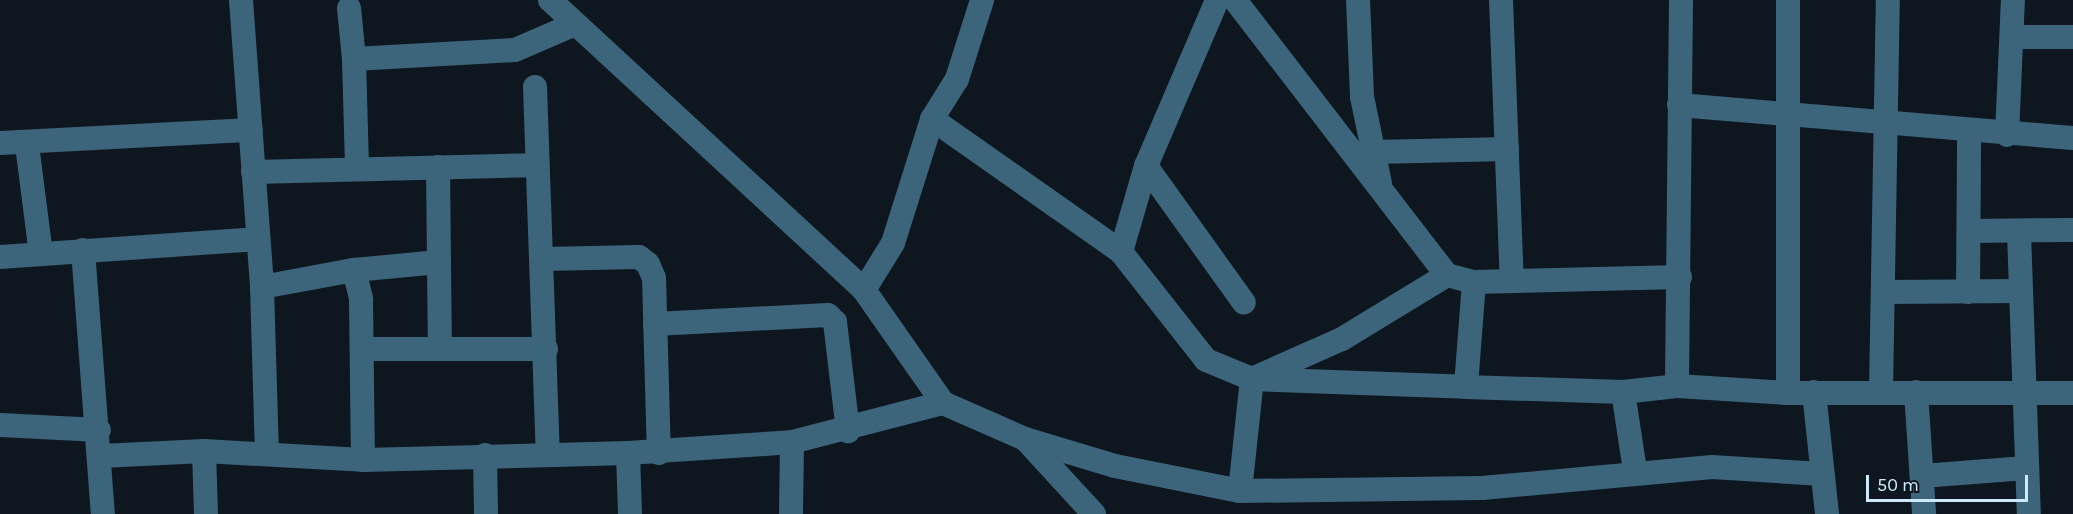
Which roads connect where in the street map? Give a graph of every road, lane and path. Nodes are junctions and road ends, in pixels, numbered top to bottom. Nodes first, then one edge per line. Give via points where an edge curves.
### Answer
1 (241, 0) edge
2 (550, 0) edge
3 (982, 0) edge
4 (1217, 0) edge
5 (1235, 0) edge
6 (1358, 0) edge
7 (1501, 0) edge
8 (1681, 0) edge
9 (1788, 0) edge
10 (1888, 0) edge
11 (2013, 0) edge
12 (349, 8) dead end
13 (575, 24) junction
14 (2013, 37) junction
15 (2073, 37) edge
16 (354, 59) junction
17 (535, 87) dead end
18 (1679, 105) junction
19 (1788, 112) junction
20 (1884, 118) junction
21 (932, 119) junction
22 (251, 130) junction
23 (1969, 132) junction
24 (2007, 135) junction
25 (2073, 138) edge
26 (0, 143) edge
27 (27, 145) junction
28 (1507, 149) junction
29 (1373, 152) junction
30 (534, 165) junction
31 (1146, 166) junction
32 (438, 167) junction
33 (357, 169) junction
34 (253, 172) junction
35 (1383, 194) junction
36 (2073, 230) edge
37 (1970, 231) junction
38 (2019, 232) junction
39 (255, 239) junction
40 (83, 250) junction
41 (1121, 252) junction
42 (41, 254) junction
43 (0, 257) edge
44 (544, 259) junction
45 (439, 262) junction
46 (354, 270) junction
47 (1448, 275) junction
48 (1680, 276) junction
49 (1512, 281) junction
50 (1474, 282) junction
51 (262, 287) junction
52 (864, 290) junction
53 (2020, 291) junction
54 (1884, 292) junction
55 (1968, 292) junction
56 (1244, 303) dead end
57 (655, 324) junction
58 (362, 348) junction
59 (440, 348) junction
60 (546, 349) junction
61 (1252, 378) junction
62 (1677, 386) junction
63 (1466, 387) junction
64 (1881, 391) junction
65 (1623, 392) junction
66 (1814, 392) junction
67 (1916, 392) junction
68 (1788, 393) junction
69 (2073, 393) edge
70 (2021, 396) junction
71 (943, 403) junction
72 (0, 425) edge
73 (99, 430) junction
74 (848, 431) junction
75 (1025, 439) junction
76 (792, 442) junction
77 (204, 451) junction
78 (548, 452) junction
79 (267, 453) junction
80 (628, 453) junction
81 (659, 453) junction
82 (485, 455) junction
83 (101, 456) junction
84 (363, 460) junction
85 (2026, 468) junction
86 (1635, 470) junction
87 (1822, 474) junction
88 (1922, 476) junction
89 (1240, 491) junction
90 (104, 514) edge
91 (207, 514) edge
92 (486, 514) edge
93 (630, 514) edge
94 (791, 514) edge
95 (1094, 514) edge
96 (1827, 514) edge
97 (1924, 514) edge
98 (2029, 514) edge

1 - 22 street
2 - 13 street
3 - 21 street via 957,79
4 - 31 street
5 - 35 street
6 - 29 street via 1362,98
7 - 28 street
8 - 18 street
9 - 19 street
10 - 20 street
11 - 14 street
12 - 16 street
13 - 16 street via 515,50
13 - 52 street
14 - 15 street
14 - 24 street
16 - 33 street
17 - 30 street
18 - 19 street
18 - 48 street
19 - 20 street
19 - 68 street
20 - 23 street
20 - 54 street
21 - 41 street
21 - 52 street via 893,243
22 - 27 street
22 - 34 street
23 - 24 street
23 - 37 street
24 - 25 street
26 - 27 street
27 - 42 street
28 - 29 street
28 - 49 street
29 - 35 street
30 - 32 street
30 - 44 street
31 - 41 street
31 - 56 street
32 - 33 street
32 - 45 street
33 - 34 street
34 - 39 street
35 - 47 street
36 - 38 street
37 - 38 street
37 - 55 street
38 - 53 street
39 - 40 street
39 - 51 street
40 - 42 street
40 - 73 street
41 - 61 street via 1206,360
42 - 43 street
44 - 57 street via 639,256 654,278
44 - 60 street
45 - 46 street
45 - 59 street
46 - 51 street
46 - 58 street via 361,299
47 - 50 street
47 - 61 street via 1342,339
48 - 49 street
48 - 62 street
49 - 50 street
50 - 63 street
51 - 79 street
52 - 71 street
53 - 55 street
53 - 70 street
54 - 55 street
54 - 64 street
57 - 74 street via 828,315 835,322
57 - 81 street
58 - 59 street
58 - 84 street
59 - 60 street
60 - 78 street
61 - 63 street
61 - 89 street
62 - 65 street
62 - 68 street
63 - 65 street
64 - 66 street
64 - 67 street
65 - 86 street
66 - 68 street
66 - 87 street
67 - 70 street
67 - 88 street
69 - 70 street
70 - 85 street
71 - 74 street
71 - 75 street
72 - 73 street
73 - 83 street
74 - 76 street
75 - 89 street via 1114,466
75 - 95 street
76 - 81 street
76 - 94 street
77 - 79 street
77 - 83 street
77 - 91 street
78 - 80 street
78 - 82 street
79 - 84 street
80 - 81 street
80 - 93 street
82 - 84 street
82 - 92 street
83 - 90 street
85 - 88 street
85 - 98 street
86 - 87 street via 1713,467
86 - 89 street via 1482,488
87 - 96 street
88 - 97 street

